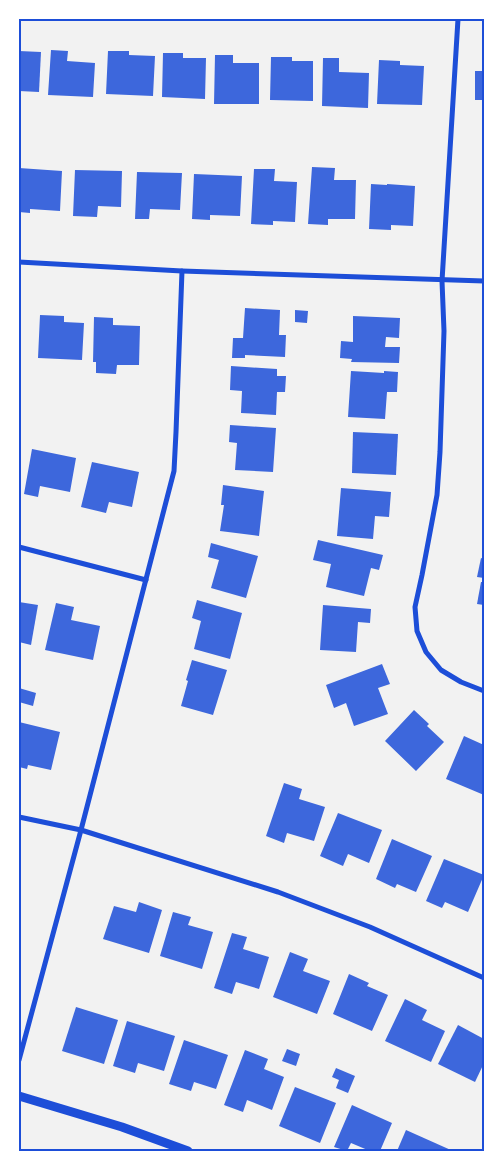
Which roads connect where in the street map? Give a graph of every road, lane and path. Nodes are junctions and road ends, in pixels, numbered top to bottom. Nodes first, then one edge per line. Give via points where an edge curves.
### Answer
1 (458, 19) edge
2 (19, 262) edge
3 (182, 271) junction
4 (442, 281) junction
5 (484, 282) edge
6 (19, 547) edge
7 (146, 580) junction
8 (484, 691) edge
9 (19, 817) edge
10 (81, 830) junction
11 (484, 978) edge
12 (19, 1060) edge
13 (19, 1096) edge
14 (188, 1151) edge

1 - 4 street
2 - 3 street
3 - 4 street
3 - 7 street via 174,471
4 - 5 street
4 - 8 street via 444,331 437,495 415,607 417,631 426,652 442,670
6 - 7 street
7 - 10 street
9 - 10 street
10 - 11 street via 278,892 370,927
10 - 12 street
13 - 14 street

